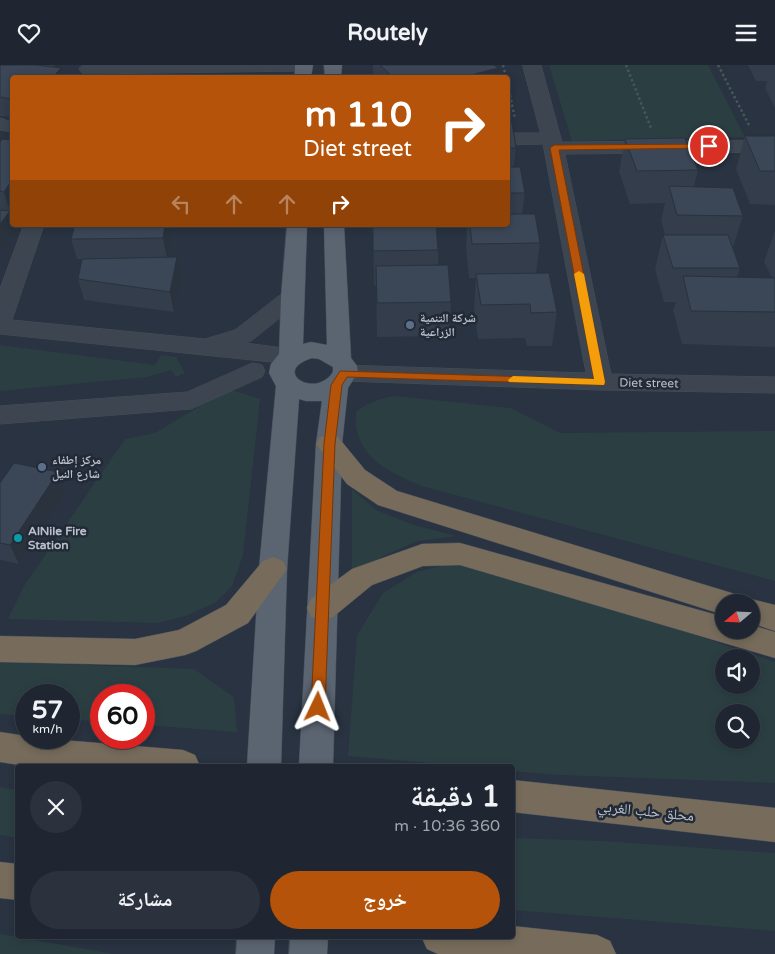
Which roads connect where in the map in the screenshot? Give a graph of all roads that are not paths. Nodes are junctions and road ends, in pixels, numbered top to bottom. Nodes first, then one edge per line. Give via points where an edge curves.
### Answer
1 (532, 65) edge
2 (304, 69) edge
3 (87, 70) edge
4 (513, 139) edge
5 (553, 143) junction
6 (767, 146) edge
7 (33, 227) edge
8 (297, 227) edge
9 (334, 227) edge
10 (292, 297) junction
11 (0, 320) edge
12 (0, 326) edge
13 (200, 346) junction
14 (291, 356) junction
15 (253, 371) junction
16 (340, 372) junction
17 (600, 382) junction
18 (288, 385) junction
19 (775, 385) edge
20 (0, 415) edge
21 (329, 444) junction
22 (273, 569) junction
23 (715, 600) edge
24 (322, 608) junction
25 (760, 614) edge
26 (775, 618) edge
27 (775, 645) edge
28 (0, 649) edge
29 (0, 747) edge
30 (161, 764) edge
31 (264, 764) edge
32 (316, 764) edge
33 (515, 796) edge
34 (775, 825) edge
35 (0, 880) edge
36 (15, 882) edge
37 (256, 939) edge
38 (309, 939) edge
39 (464, 939) edge
40 (255, 954) edge
41 (308, 954) edge
42 (597, 954) edge

1 - 5 street
2 - 3 street
4 - 5 street
5 - 6 street via 658,147
5 - 17 street
7 - 11 street
8 - 10 main road
9 - 16 main road
10 - 13 street via 243,336
10 - 14 main road
12 - 13 street
13 - 14 street
13 - 15 street
14 - 16 main road via 300,351 331,353
14 - 18 main road via 285,361 281,373
15 - 18 street
15 - 20 street via 191,400
16 - 17 street, Diet street
16 - 18 main road via 324,391 307,393
16 - 21 main road
17 - 19 street, Diet street
18 - 22 main road
21 - 23 highway via 356,477 388,498
21 - 24 main road
22 - 28 highway via 237,614 185,642 135,652
22 - 31 main road
24 - 27 highway via 362,577 422,555 460,554
24 - 32 main road
25 - 26 highway
29 - 30 highway
33 - 34 highway, محلق حلب الغربي
35 - 36 highway
37 - 40 main road
38 - 41 main road
39 - 42 highway

